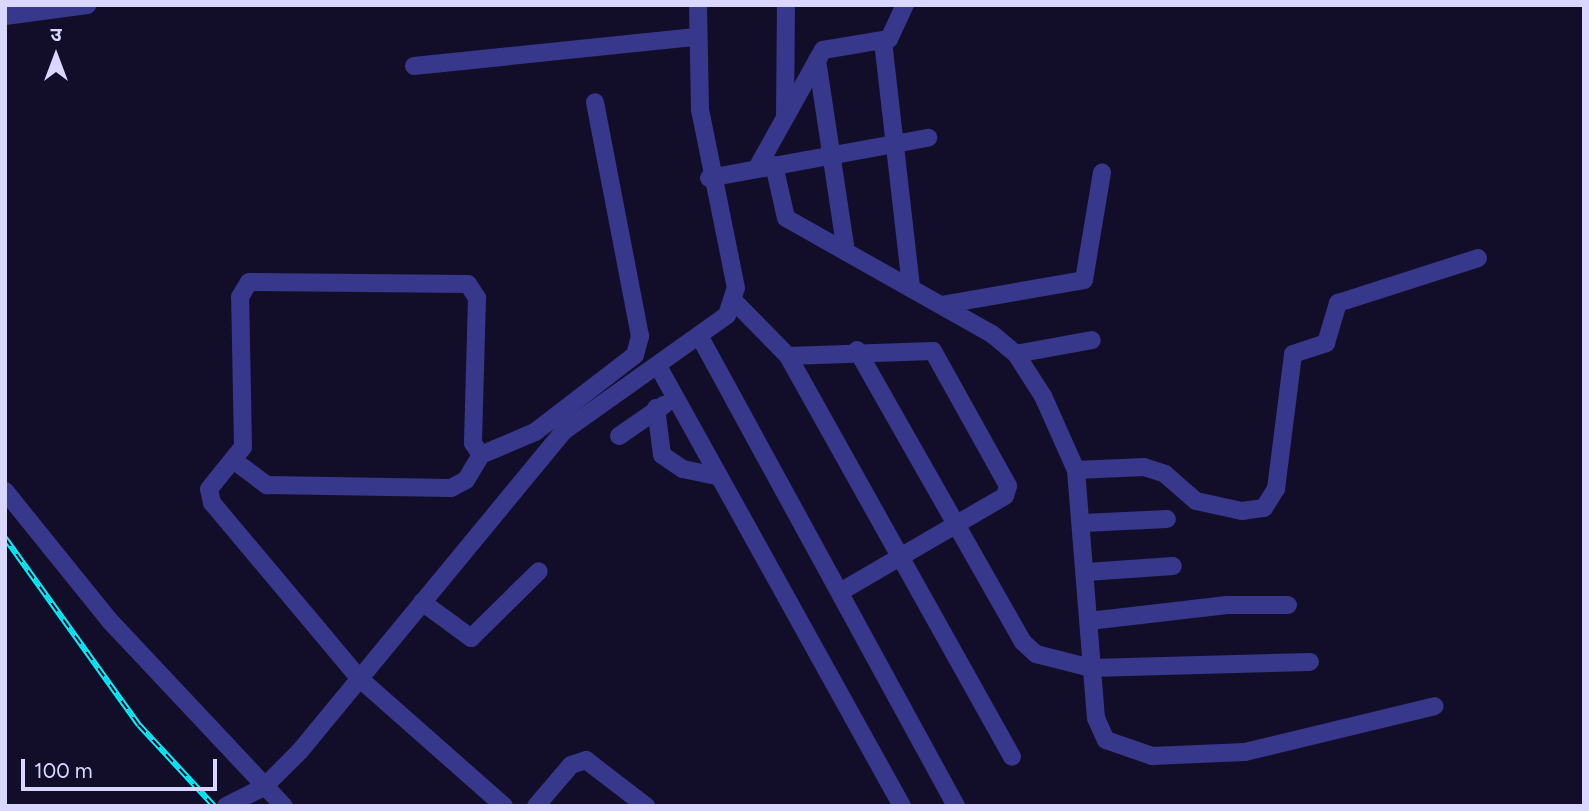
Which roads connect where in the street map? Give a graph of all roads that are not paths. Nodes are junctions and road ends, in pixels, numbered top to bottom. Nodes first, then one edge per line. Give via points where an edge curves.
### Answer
1 (87, 5) edge
2 (698, 5) edge
3 (786, 5) edge
4 (905, 5) edge
5 (38, 8) edge
6 (5, 16) edge
7 (694, 37) junction
8 (883, 41) junction
9 (817, 60) junction
10 (414, 66) dead end
11 (595, 102) dead end
12 (785, 116) junction
13 (928, 138) dead end
14 (895, 144) junction
15 (833, 155) junction
16 (766, 167) junction
17 (1102, 173) dead end
18 (720, 176) junction
19 (846, 252) junction
20 (1478, 258) dead end
21 (911, 288) junction
22 (735, 302) junction
23 (941, 305) junction
24 (701, 339) junction
25 (1092, 340) dead end
26 (857, 350) junction
27 (1016, 355) junction
28 (788, 356) junction
29 (658, 366) junction
30 (674, 401) junction
31 (656, 408) junction
32 (619, 436) dead end
33 (481, 455) junction
34 (236, 462) junction
35 (1076, 470) junction
36 (717, 476) junction
37 (5, 491) edge
38 (1167, 519) dead end
39 (1083, 523) junction
40 (955, 525) junction
41 (900, 556) junction
42 (1173, 566) dead end
43 (539, 571) dead end
44 (1087, 572) junction
45 (842, 591) junction
46 (422, 602) junction
47 (1288, 605) dead end
48 (1089, 621) junction
49 (1310, 662) dead end
50 (1091, 668) junction
51 (359, 678) junction
52 (1435, 706) dead end
53 (1012, 757) dead end
54 (264, 787) junction
55 (226, 806) edge
56 (284, 806) edge
57 (504, 806) edge
58 (536, 806) edge
59 (646, 806) edge
60 (902, 806) edge
61 (956, 806) edge

1 - 5 street
2 - 7 street
3 - 12 street
4 - 8 street via 896,30
5 - 6 street
7 - 10 street
7 - 18 street
8 - 9 street via 831,45
8 - 14 street
9 - 12 street
9 - 15 street
11 - 33 street via 640,346 536,432
12 - 16 street
13 - 14 street
14 - 15 street
14 - 21 street
15 - 16 street
15 - 19 street
16 - 18 street
16 - 19 street via 786,218
17 - 23 street via 1084,280
18 - 22 street
19 - 21 street
20 - 35 street via 1338,303 1326,343 1293,354 1276,489 1264,508 1242,511 1196,501 1165,474 1144,467
21 - 23 street
22 - 24 street
22 - 28 street
23 - 27 street
24 - 29 street
24 - 45 street
25 - 27 street
26 - 28 street
26 - 40 street
26 - 40 street via 918,347 937,354 1008,486 1005,496
27 - 35 street via 1043,396
28 - 41 street
29 - 30 street
29 - 46 street via 556,439
30 - 31 street
30 - 36 street
31 - 32 street
31 - 36 street via 662,455 683,469
33 - 34 street via 466,480 452,488 267,485
33 - 34 street via 473,443 477,298 468,284 258,281 240,297 243,447
34 - 51 street via 209,489 212,503
35 - 39 street
36 - 60 street via 806,625
37 - 54 street via 110,621
38 - 39 street
39 - 44 street
40 - 41 street
40 - 50 street via 1036,654
41 - 45 street
41 - 53 street
42 - 44 street
43 - 46 street via 471,638
44 - 48 street
45 - 61 street
46 - 51 street
47 - 48 street via 1227,605
48 - 50 street
49 - 50 street
50 - 52 street via 1096,718 1106,740 1152,756 1276,748
51 - 54 street
51 - 57 street
54 - 55 street
54 - 56 street
58 - 59 street via 571,765 586,760

